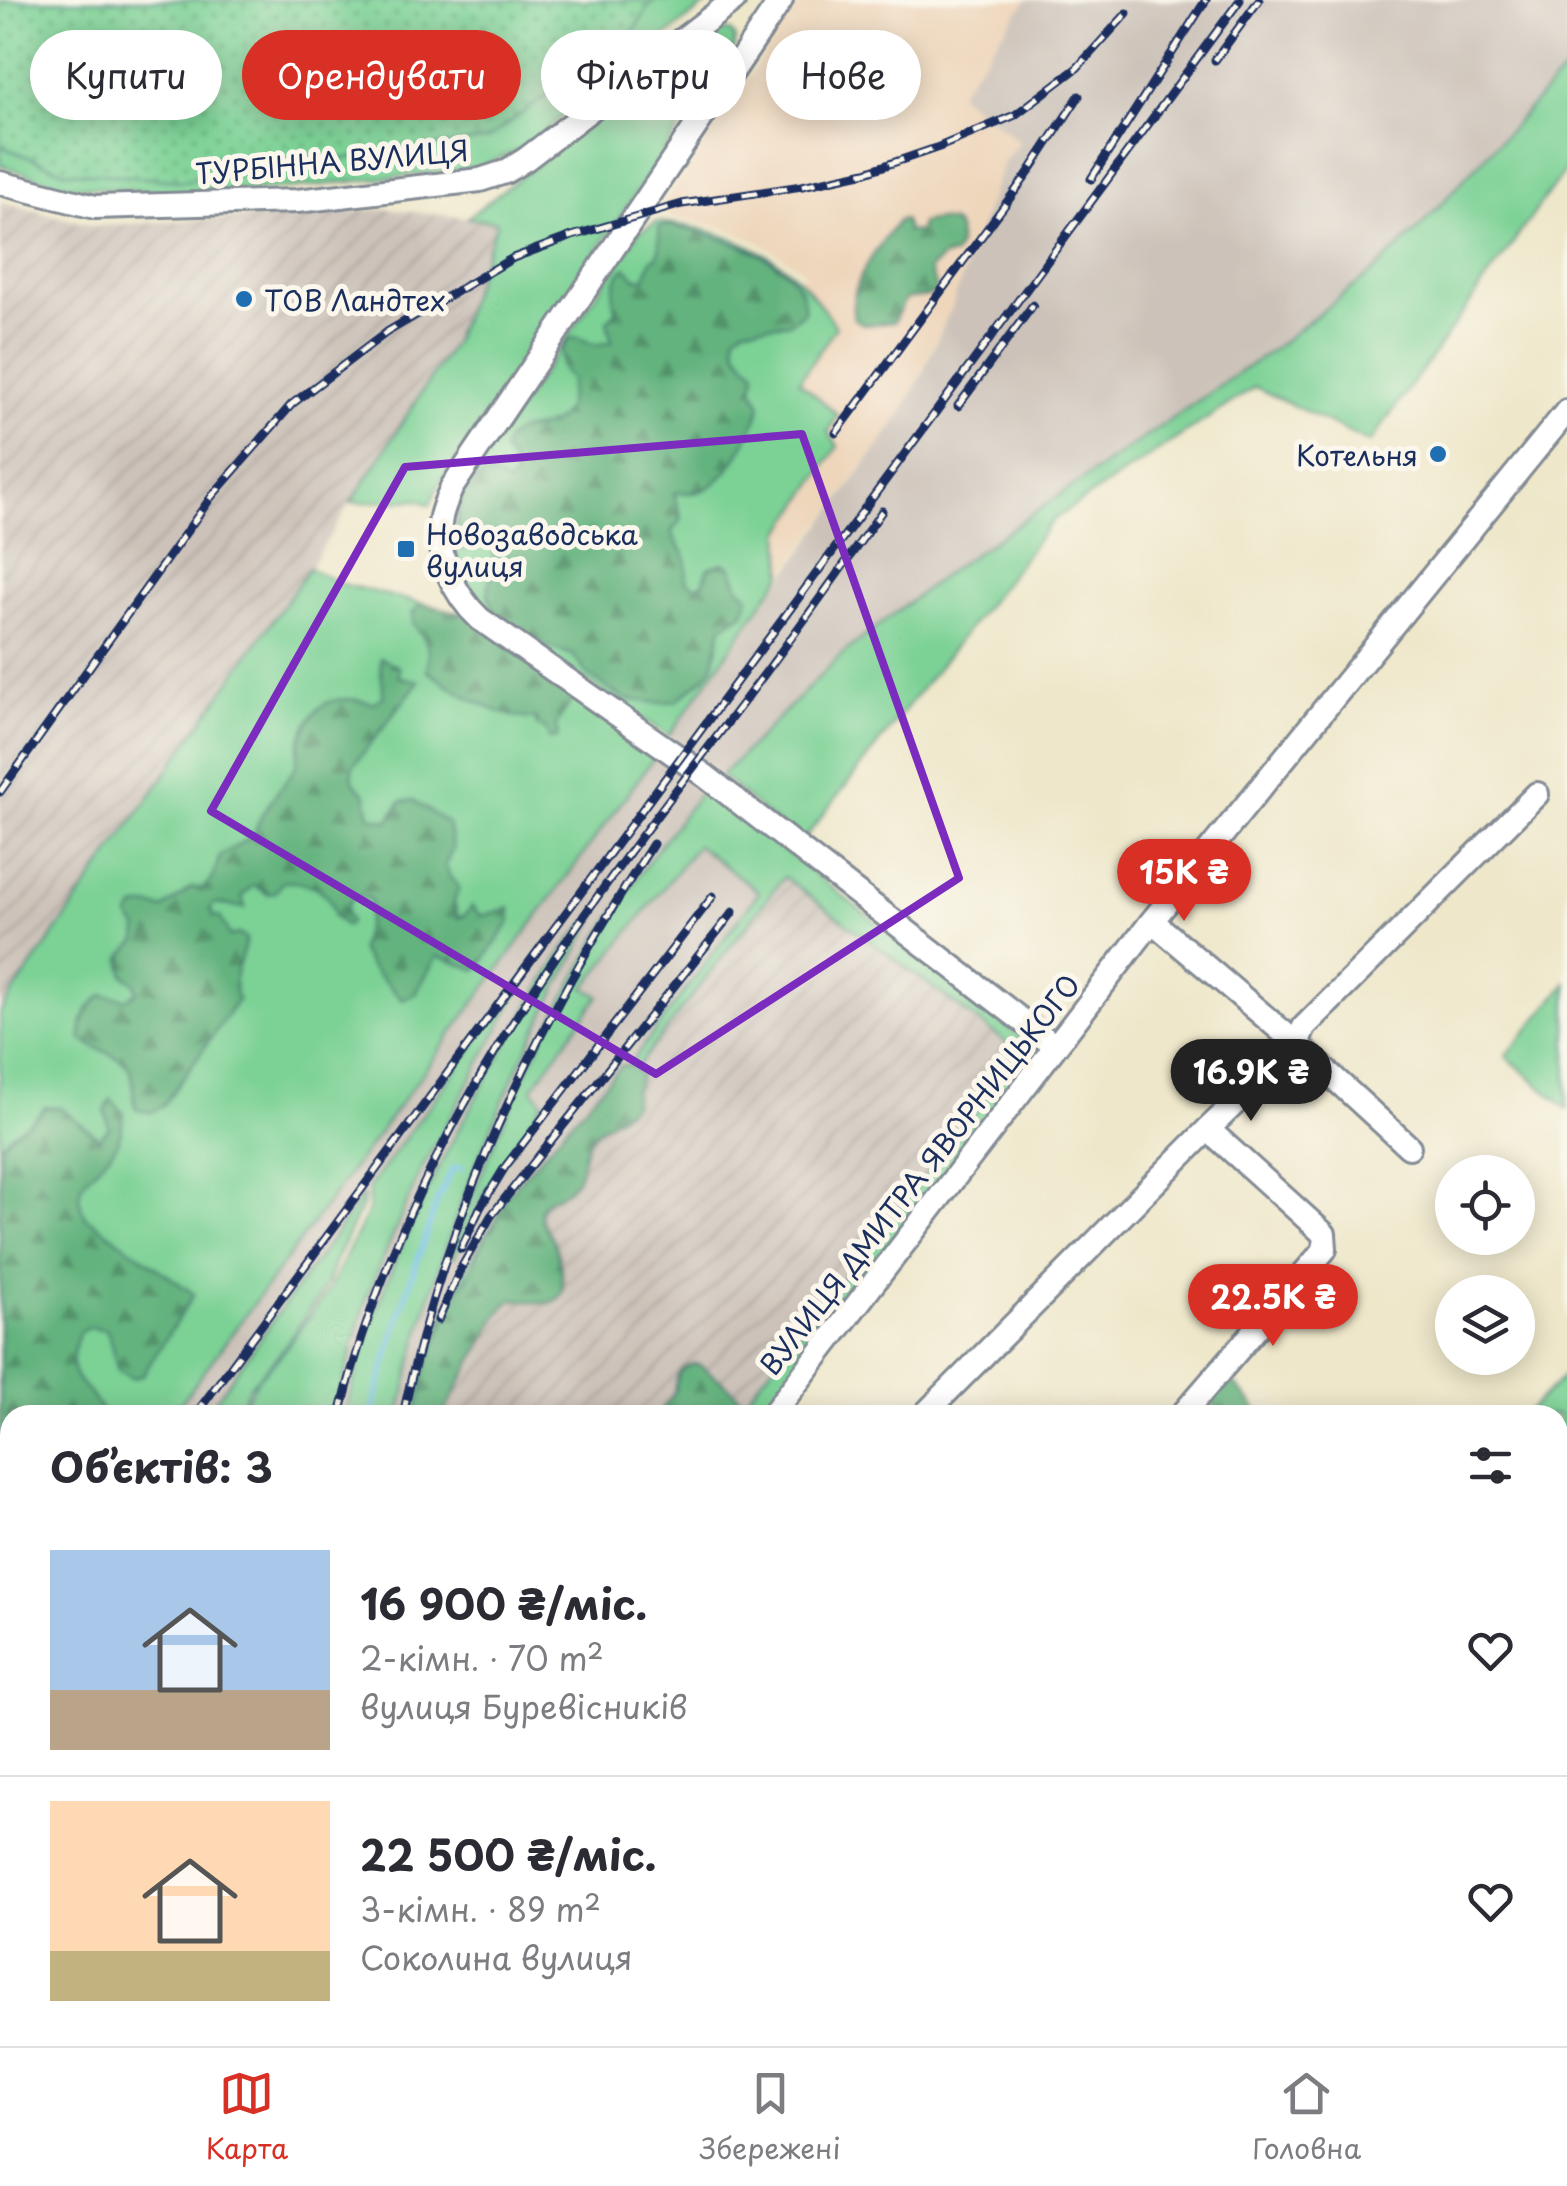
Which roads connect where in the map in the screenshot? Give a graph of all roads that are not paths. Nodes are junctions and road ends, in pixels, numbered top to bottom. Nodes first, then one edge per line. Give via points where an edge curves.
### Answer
1 (734, 0) edge
2 (781, 0) edge
3 (0, 183) edge
4 (1567, 410) edge
5 (1537, 794) dead end
6 (1152, 921) junction
7 (1297, 1044) junction
8 (1054, 1046) junction
9 (1208, 1129) junction
10 (1409, 1147) dead end
11 (780, 1405) edge
12 (934, 1405) edge
13 (1191, 1405) edge

1 - 3 street, ТУРБІННА ВУЛИЦЯ via 526,159 480,180 297,200 96,207
2 - 8 street via 452,486 439,545 459,592 480,619 704,775
4 - 6 street, ВУЛИЦЯ ДМИТРА ЯВОРНИЦЬКОГО
5 - 7 street via 1304,1028
6 - 7 street
6 - 8 street, ВУЛИЦЯ ДМИТРА ЯВОРНИЦЬКОГО
7 - 9 street
7 - 10 street
8 - 11 street, ВУЛИЦЯ ДМИТРА ЯВОРНИЦЬКОГО
9 - 12 street
9 - 13 street via 1324,1234 1325,1249

